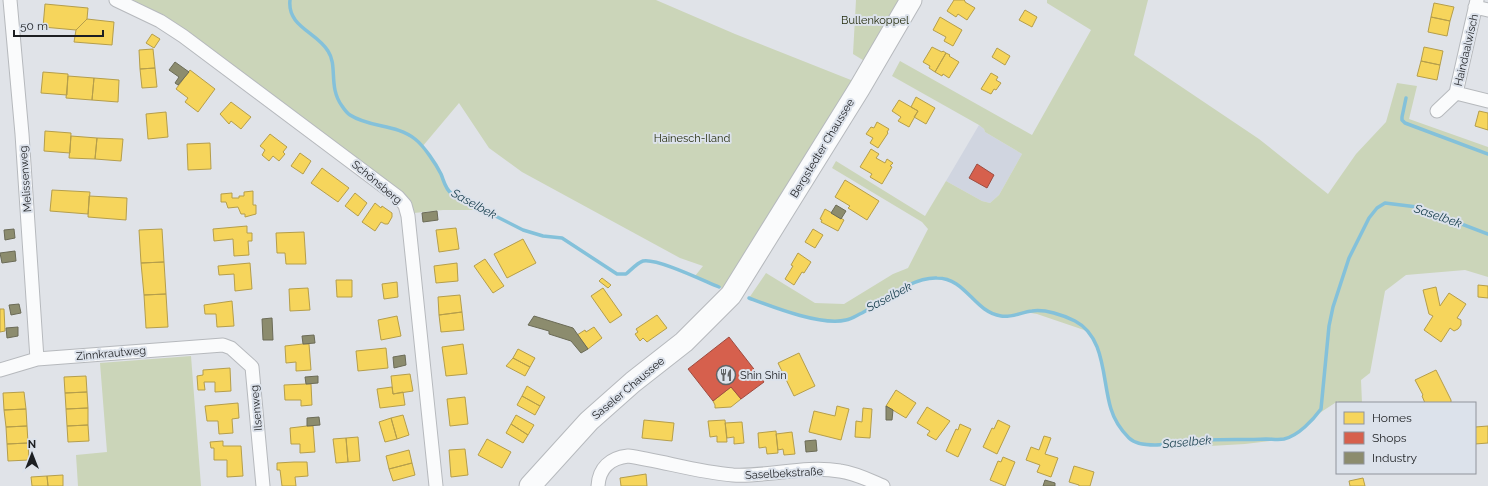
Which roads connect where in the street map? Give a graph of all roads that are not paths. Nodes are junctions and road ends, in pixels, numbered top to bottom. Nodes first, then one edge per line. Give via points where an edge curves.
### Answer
1 (10, 0) edge
2 (116, 0) edge
3 (911, 0) edge
4 (1480, 5) edge
5 (1456, 93) junction
6 (1488, 100) edge
7 (1437, 111) dead end
8 (731, 296) joint
9 (223, 345) joint
10 (37, 359) junction
11 (0, 370) edge
12 (263, 486) edge
13 (436, 486) edge
14 (530, 486) edge
15 (598, 486) edge
16 (883, 486) edge

1 - 10 street, Melissenweg
2 - 13 street, Schönsberg via 160,21 183,36 402,200 408,216
3 - 8 main road, Bergstedter Chaussee
4 - 5 street, Haindaalwisch
5 - 6 street, Haindaalwisch
5 - 7 street, Haindaalwisch
8 - 14 main road, Saseler Chaussee via 693,334 594,417
9 - 10 street, Zinnkrautweg
9 - 12 street, Ilsenweg via 231,348 252,367
10 - 11 street, Zinnkrautweg
15 - 16 street, Saselbekstraße via 600,472 612,460 628,456 714,473 751,476 802,470 840,471

